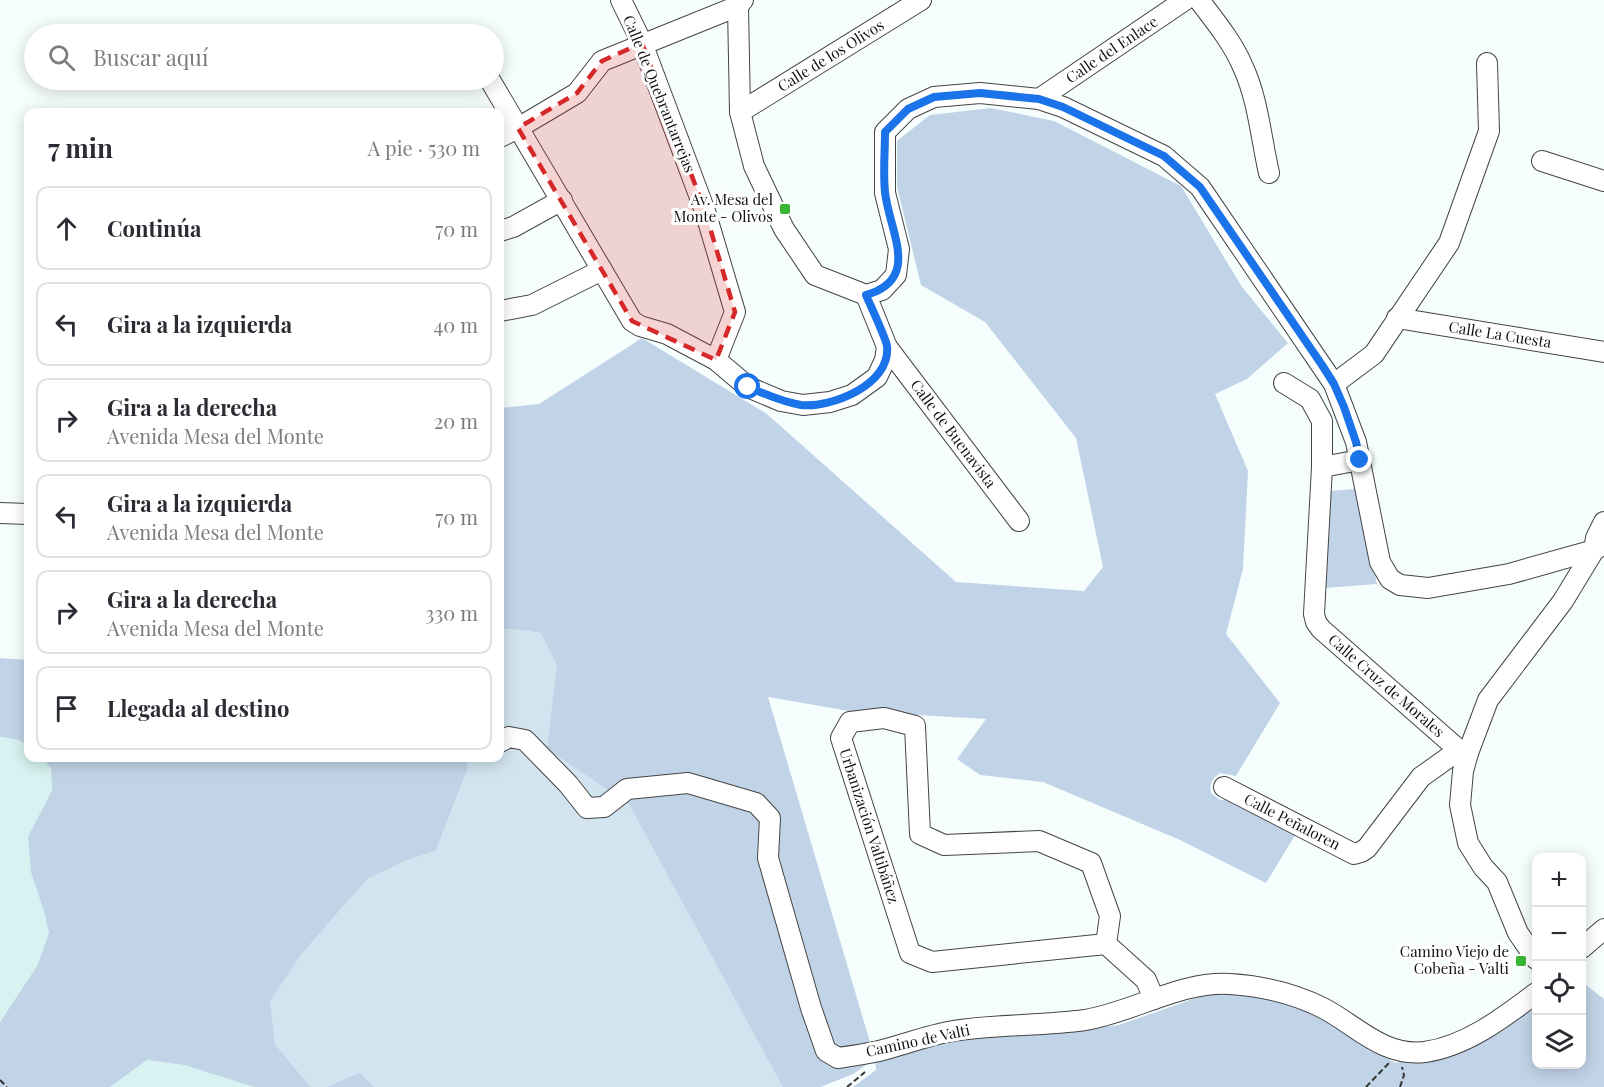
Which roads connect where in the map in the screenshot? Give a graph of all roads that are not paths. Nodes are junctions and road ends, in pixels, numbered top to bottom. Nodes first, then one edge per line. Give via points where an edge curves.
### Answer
1 (621, 0) edge
2 (921, 0) edge
3 (1185, 0) edge
4 (1199, 0) edge
5 (741, 3) edge
6 (642, 43) junction
7 (1487, 63) dead end
8 (496, 90) edge
9 (1039, 99) junction
10 (741, 112) junction
11 (518, 128) junction
12 (504, 135) edge
13 (1542, 161) dead end
14 (1269, 172) dead end
15 (1604, 181) edge
16 (561, 200) junction
17 (504, 230) edge
18 (602, 270) junction
19 (866, 295) junction
20 (504, 310) edge
21 (1397, 318) junction
22 (887, 346) junction
23 (1604, 352) edge
24 (716, 360) junction
25 (1284, 383) dead end
26 (1334, 384) junction
27 (1360, 460) junction
28 (1322, 466) junction
29 (0, 513) edge
30 (24, 514) edge
31 (1019, 521) dead end
32 (1604, 522) edge
33 (1599, 547) edge
34 (504, 740) edge
35 (1463, 751) junction
36 (1224, 787) dead end
37 (1604, 929) edge
38 (1106, 944) junction
39 (1586, 944) edge
40 (1532, 953) edge
41 (1532, 996) edge
42 (1155, 999) junction

1 - 6 street, Calle de Quebrantarrejas
2 - 10 street, Calle de los Olivos
3 - 9 street, Calle del Enlace
4 - 14 street via 1244,67
5 - 6 street
5 - 10 street
6 - 11 street via 602,61 578,93
6 - 24 street, Calle de Quebrantarrejas via 705,211 735,312
7 - 21 street via 1489,131 1449,243
8 - 11 street
9 - 19 street via 980,93 934,97 908,109 885,132 885,193 899,249 896,275 882,290
9 - 26 street via 1164,156 1200,187
10 - 19 street via 754,166 784,229 815,275
11 - 12 street
11 - 16 street
13 - 15 street
16 - 17 street
16 - 18 street
18 - 20 street via 532,305
18 - 24 street via 632,321
19 - 22 street, Calle de Buenavista
21 - 23 street, Calle La Cuesta
21 - 26 street via 1374,354
22 - 24 street via 877,377 852,395 803,405 781,401 748,387
22 - 31 street, Calle de Buenavista
25 - 28 street, Calle Cruz de Morales via 1311,399 1322,421
26 - 27 street
27 - 28 street
27 - 33 street via 1380,562 1390,579 1400,585 1428,588 1509,574
28 - 35 street, Calle Cruz de Morales via 1316,622
29 - 30 street
32 - 33 street via 1596,538
33 - 35 street via 1488,700
34 - 42 street, Camino de Valti via 525,740 587,808 604,807 627,789 688,783 756,803 770,818 768,858 811,1008 826,1051 838,1058 877,1052 952,1031 1085,1020
35 - 36 street, Calle Peñaloren via 1421,777 1367,848 1353,854
35 - 40 street via 1460,805 1468,843 1497,882 1518,933
37 - 39 street
38 - 38 street, Urbanización Valtibáñez via 932,962 910,953 841,738 850,722 884,718 915,726 920,834 944,845 1039,841 1090,863 1110,916
38 - 42 street via 1146,980
41 - 42 street, Camino de Valti via 1463,1041 1396,1055 1323,1008 1275,991 1229,984 1193,988

